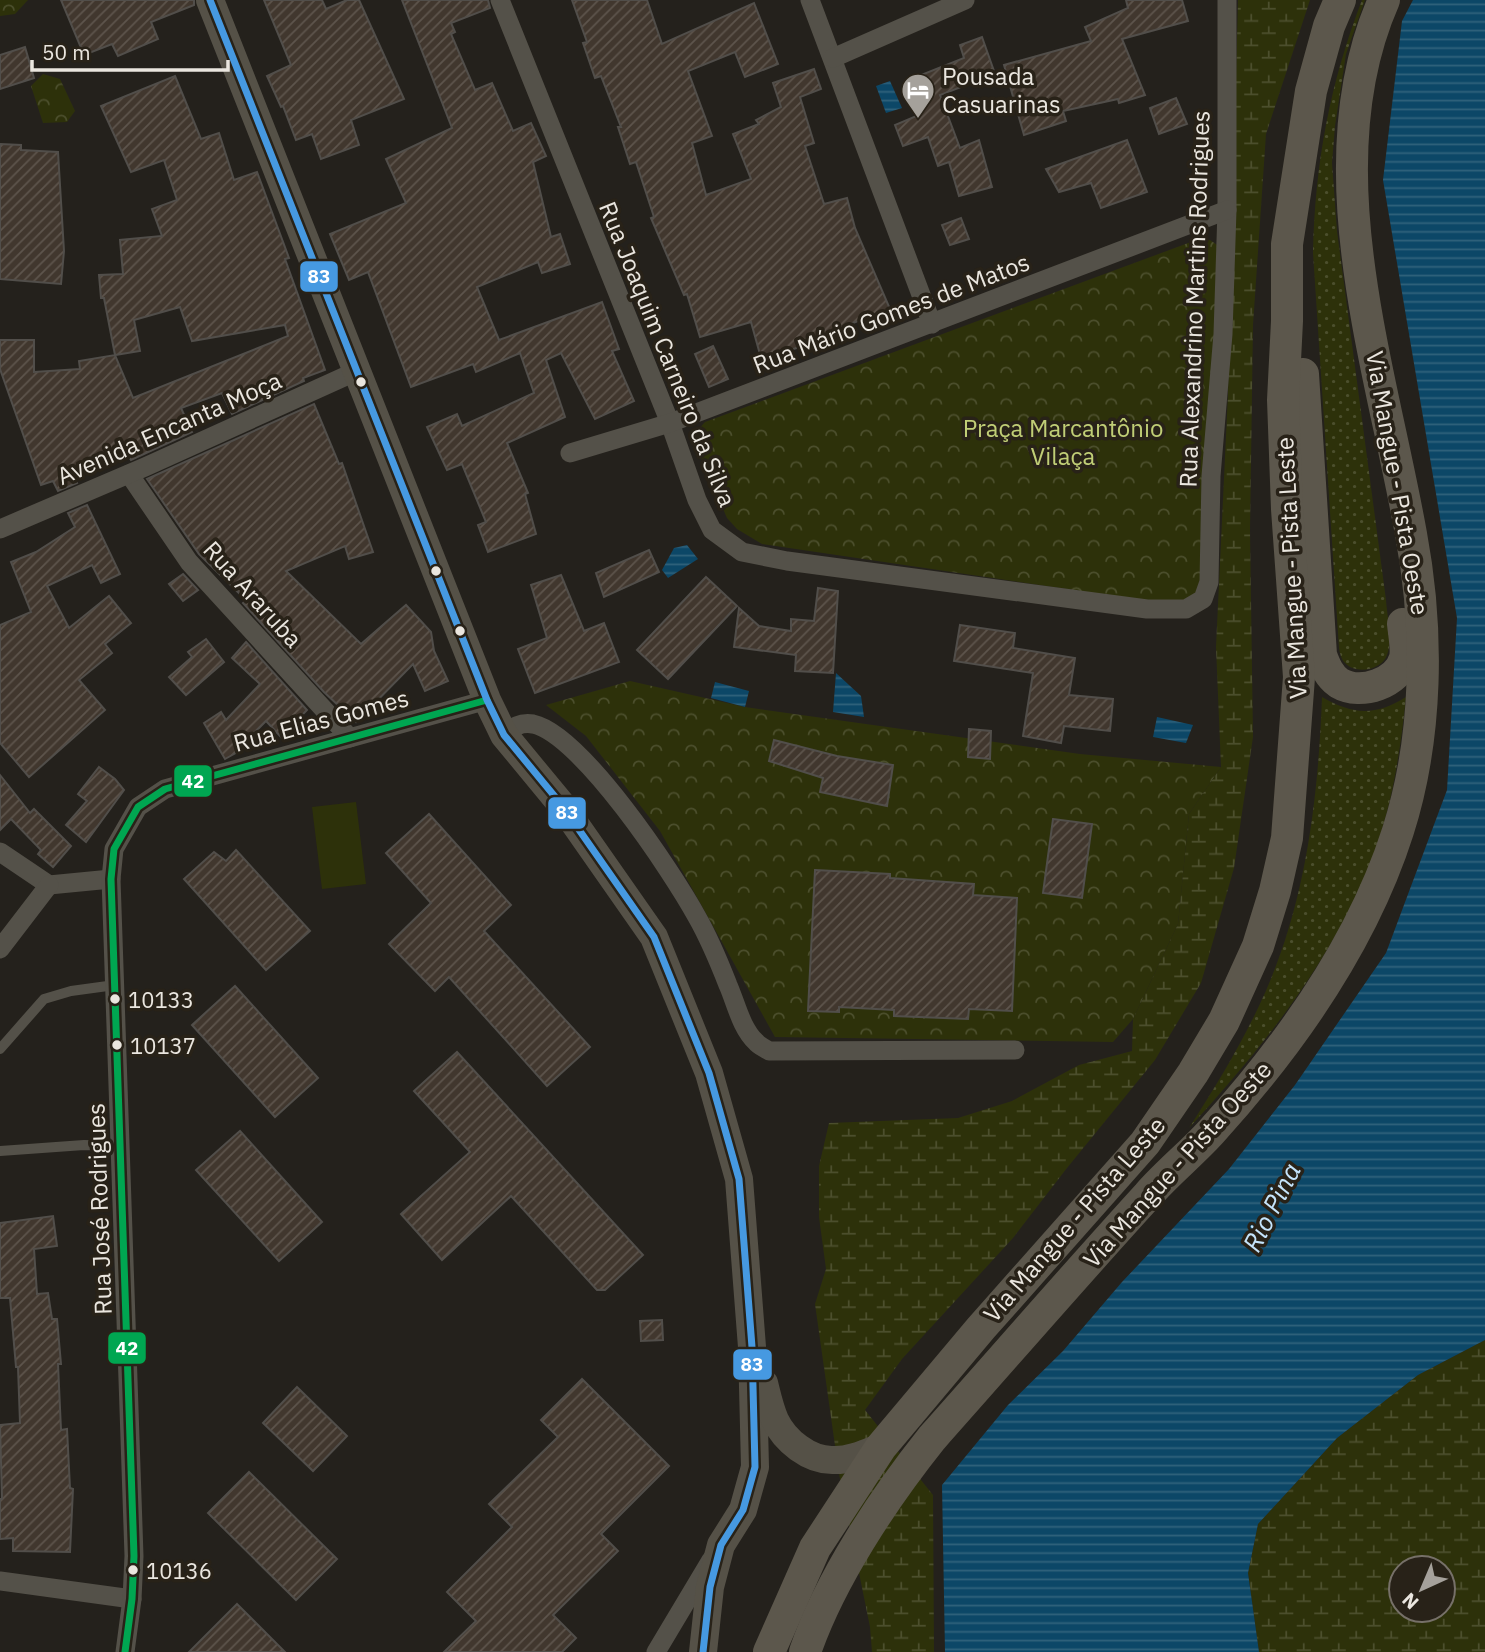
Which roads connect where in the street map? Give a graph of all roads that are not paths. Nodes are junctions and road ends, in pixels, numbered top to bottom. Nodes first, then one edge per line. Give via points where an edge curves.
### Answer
1 (211, 0) edge
2 (500, 0) edge
3 (810, 0) edge
4 (965, 0) edge
5 (1227, 0) edge
6 (1340, 0) edge
7 (1384, 0) edge
8 (833, 58) junction
9 (1227, 210) junction
10 (1289, 230) junction
11 (932, 324) junction
12 (357, 371) junction
13 (670, 423) junction
14 (1393, 447) junction
15 (570, 453) dead end
16 (129, 474) junction
17 (0, 529) edge
18 (1203, 599) joint
19 (486, 700) junction
20 (504, 735) junction
21 (349, 738) junction
22 (114, 849) joint
23 (0, 852) edge
24 (111, 879) junction
25 (49, 885) junction
26 (0, 949) edge
27 (115, 985) junction
28 (0, 1049) edge
29 (1015, 1050) dead end
30 (121, 1146) junction
31 (0, 1151) edge
32 (752, 1347) junction
33 (881, 1447) junction
34 (722, 1545) junction
35 (0, 1581) edge
36 (132, 1599) junction
37 (125, 1652) edge
38 (656, 1652) edge
39 (703, 1652) edge
40 (769, 1652) edge
41 (805, 1652) edge

1 - 12 street
2 - 13 street, Rua Joaquim Carneiro da Silva
3 - 8 street
4 - 8 street
5 - 9 street, Rua Alexandrino Martins Rodrigues
6 - 10 main road, Via Mangue - Pista Leste via 1311,91
7 - 14 main road, Via Mangue - Pista Oeste via 1356,89 1352,209
8 - 11 street
9 - 11 street, Rua Mário Gomes de Matos
9 - 18 street, Rua Alexandrino Martins Rodrigues via 1209,582
10 - 14 main road via 1302,352 1321,655 1329,674 1346,686 1372,687 1384,682 1405,657
10 - 33 main road, Via Mangue - Pista Leste via 1283,400 1299,677 1287,838 1258,946 1224,1021 1145,1143
11 - 13 street, Rua Mário Gomes de Matos
12 - 16 street, Avenida Encanta Moça
12 - 19 street
13 - 15 street, Rua Mário Gomes de Matos
13 - 18 street, Rua Joaquim Carneiro da Silva via 712,530 742,552 1147,609 1186,609
14 - 41 main road, Via Mangue - Pista Oeste via 1412,537 1423,630 1418,737 1399,830 1347,950 1258,1077 1210,1134 1152,1190 907,1470 848,1562
16 - 17 street, Avenida Encanta Moça
16 - 21 street, Rua Araruba via 189,562
19 - 20 street
19 - 21 street, Rua Elias Gomes
20 - 29 street via 517,725 533,724 553,734 582,758 618,800 698,918 741,1019 754,1041 769,1051
20 - 32 street via 625,893 654,937 676,988 709,1073 739,1179
21 - 22 street, Rua Elias Gomes via 165,789 138,807
22 - 24 street, Rua José Rodrigues
23 - 25 street
24 - 25 street
24 - 27 street, Rua José Rodrigues
25 - 26 street
27 - 28 lane via 44,999
27 - 30 street, Rua José Rodrigues
30 - 31 lane
30 - 36 street, Rua José Rodrigues via 133,1462
32 - 33 street via 776,1421 792,1443 809,1455 832,1460
32 - 34 street via 755,1467 743,1510
33 - 40 main road, Via Mangue - Pista Leste via 815,1548
34 - 38 street
34 - 39 street via 710,1587
35 - 36 street
36 - 37 street, Rua José Rodrigues

